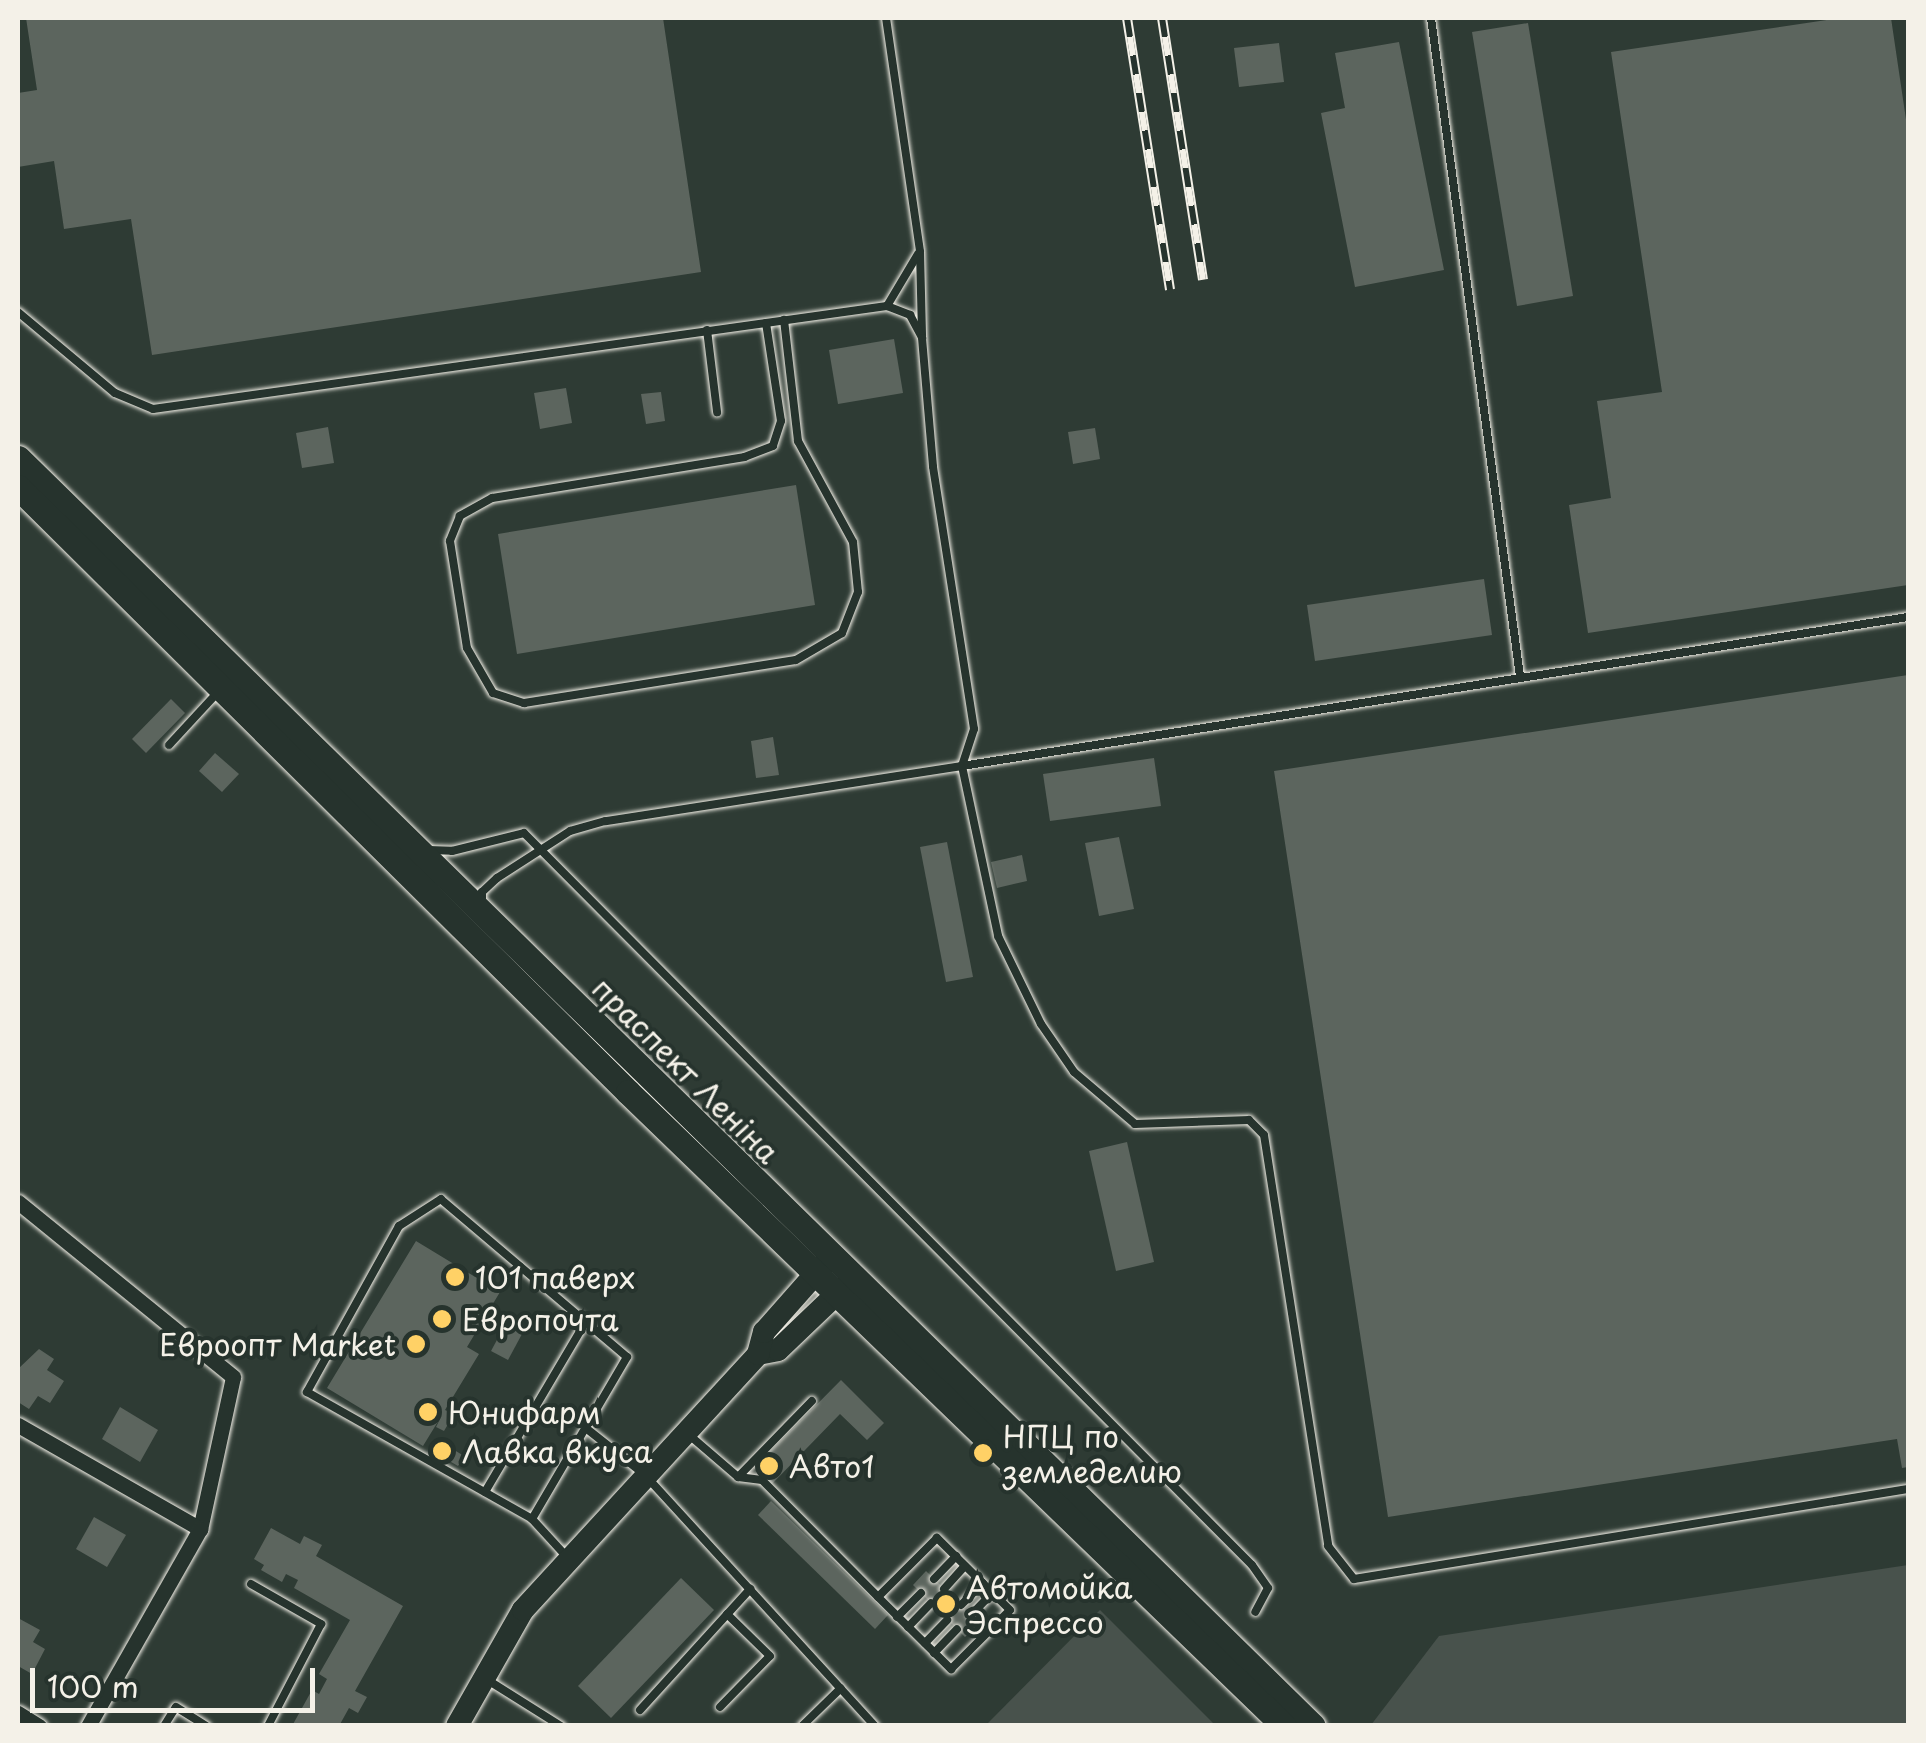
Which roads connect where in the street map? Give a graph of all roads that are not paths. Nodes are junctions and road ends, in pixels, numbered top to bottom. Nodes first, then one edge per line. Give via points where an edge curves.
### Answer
1 (886, 18) edge
2 (1431, 18) edge
3 (920, 252) junction
4 (887, 306) junction
5 (18, 312) edge
6 (784, 320) junction
7 (766, 323) junction
8 (707, 330) junction
9 (922, 338) junction
10 (717, 412) dead end
11 (18, 458) edge
12 (18, 487) edge
13 (1908, 617) edge
14 (1520, 676) junction
15 (221, 689) junction
16 (168, 746) dead end
17 (962, 766) junction
18 (413, 849) junction
19 (545, 852) junction
20 (482, 915) junction
21 (18, 1202) edge
22 (823, 1265) junction
23 (845, 1286) junction
24 (585, 1323) junction
25 (758, 1354) junction
26 (812, 1401) dead end
27 (18, 1425) edge
28 (587, 1429) junction
29 (685, 1431) junction
30 (644, 1474) junction
31 (738, 1477) junction
32 (1908, 1489) edge
33 (485, 1492) junction
34 (532, 1519) junction
35 (200, 1529) junction
36 (956, 1556) junction
37 (567, 1558) junction
38 (965, 1566) junction
39 (934, 1579) dead end
40 (982, 1583) junction
41 (251, 1584) dead end
42 (750, 1589) junction
43 (944, 1589) dead end
44 (921, 1593) dead end
45 (992, 1593) junction
46 (878, 1597) junction
47 (931, 1603) dead end
48 (961, 1606) dead end
49 (1254, 1612) dead end
50 (728, 1614) junction
51 (971, 1615) dead end
52 (898, 1617) junction
53 (948, 1620) dead end
54 (908, 1627) junction
55 (957, 1630) dead end
56 (925, 1643) junction
57 (934, 1653) junction
58 (482, 1676) junction
59 (840, 1688) junction
60 (720, 1707) dead end
61 (640, 1710) dead end
62 (18, 1713) edge
63 (40, 1726) edge
64 (88, 1726) edge
65 (164, 1726) edge
66 (206, 1726) edge
67 (268, 1726) edge
68 (456, 1726) edge
69 (561, 1726) edge
70 (802, 1726) edge
71 (875, 1726) edge
72 (1284, 1726) edge
73 (1313, 1726) edge

1 - 3 lane
2 - 14 lane
3 - 4 lane
3 - 9 lane
4 - 6 lane
4 - 9 lane via 910,315
5 - 8 lane via 115,394 153,409
6 - 7 lane
6 - 7 lane via 798,441 852,542 858,592 842,633 796,660 524,702 492,693 467,648 450,542 460,516 492,498 745,457 773,446 781,421
7 - 8 lane
8 - 10 lane
9 - 17 lane via 933,468 974,729
11 - 18 main road, праспект Леніна
12 - 15 main road, праспект Леніна
13 - 14 lane
14 - 17 lane
15 - 16 lane
15 - 22 main road, праспект Леніна
17 - 19 lane via 604,821 570,831
17 - 32 lane via 998,936 1041,1024 1074,1072 1135,1124 1249,1120 1264,1135 1328,1546 1354,1579
18 - 19 lane via 452,851 524,833
18 - 20 main road, праспект Леніна
19 - 20 lane via 482,892
19 - 49 lane via 1252,1564 1268,1588
20 - 22 main road, праспект Леніна
21 - 35 street via 232,1377
22 - 23 main road, праспект Леніна
22 - 25 street via 764,1332
23 - 25 street via 778,1350
23 - 72 main road, праспект Леніна
23 - 73 main road, праспект Леніна
24 - 28 lane via 628,1358
24 - 33 lane
24 - 33 lane via 441,1199 399,1226 306,1392
25 - 29 street
26 - 31 lane
27 - 35 street
28 - 30 lane
28 - 34 lane
29 - 30 street
29 - 31 lane
30 - 37 street
30 - 42 lane
31 - 46 lane via 762,1480
33 - 34 lane
34 - 37 lane
35 - 64 street
36 - 38 lane
36 - 39 lane
36 - 46 lane via 937,1538
37 - 58 street via 523,1610
38 - 40 lane
38 - 43 lane
40 - 45 lane
40 - 48 lane
41 - 67 lane via 321,1624
42 - 50 lane
42 - 59 lane
44 - 52 lane
45 - 51 lane
45 - 57 lane via 1010,1610 951,1669
46 - 52 lane
47 - 54 lane
50 - 60 lane via 770,1656
50 - 61 lane
52 - 54 lane
53 - 56 lane
54 - 56 lane
55 - 57 lane
56 - 57 lane
58 - 68 street
58 - 69 lane
59 - 70 lane
59 - 71 lane
62 - 63 street
65 - 66 lane via 176,1707

